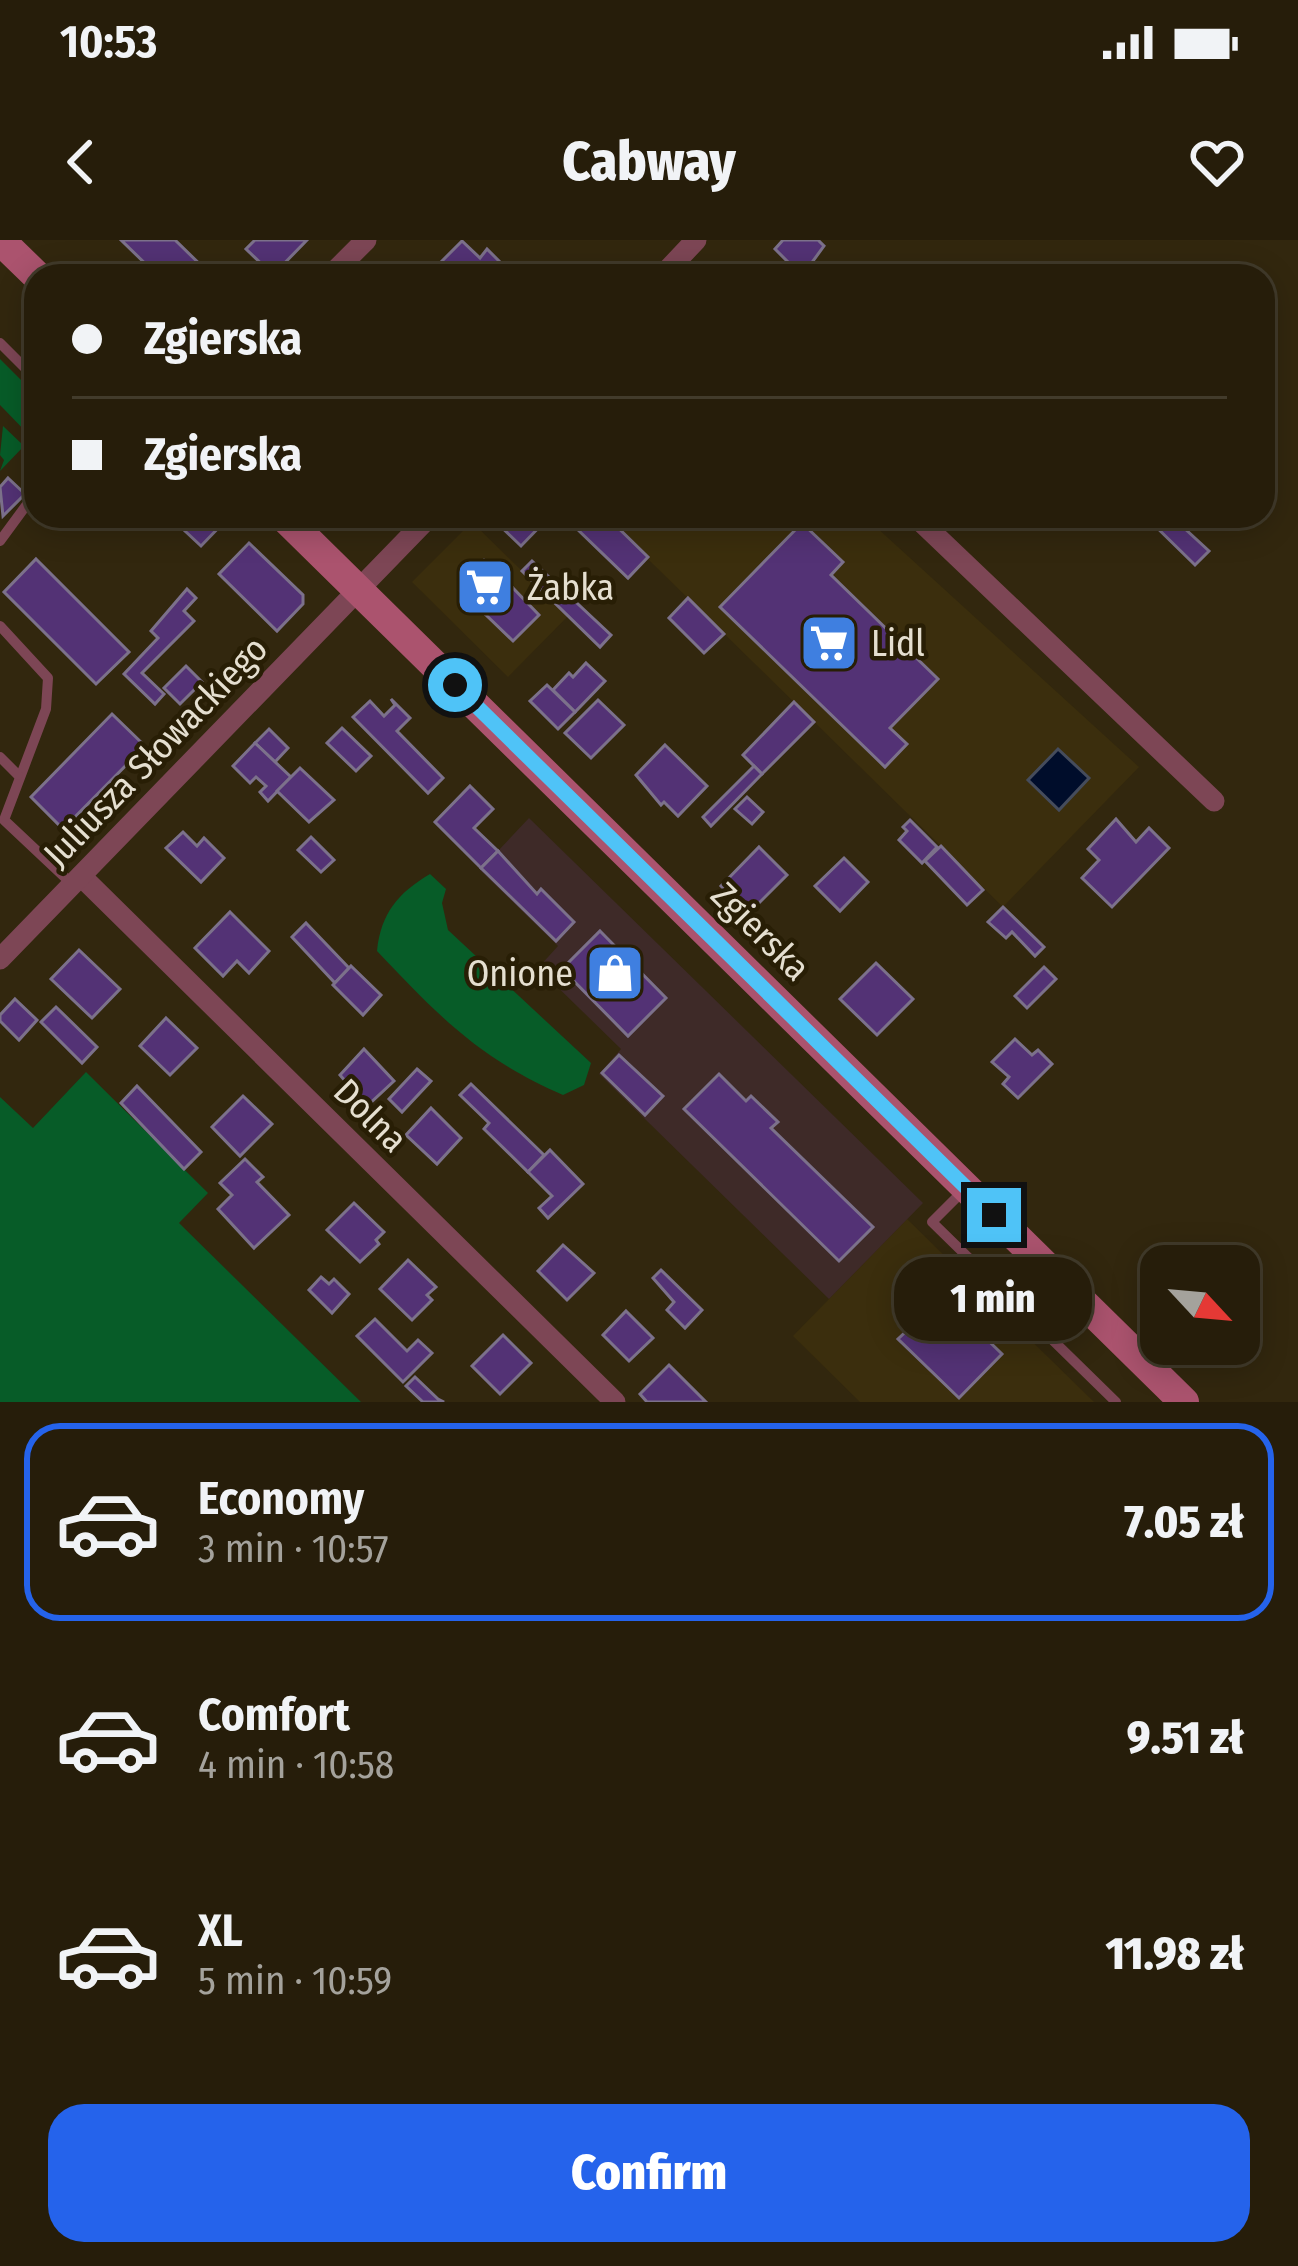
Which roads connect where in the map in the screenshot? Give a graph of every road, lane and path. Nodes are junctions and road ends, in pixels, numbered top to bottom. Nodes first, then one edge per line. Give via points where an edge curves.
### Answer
1 (0, 240) edge
2 (365, 240) edge
3 (696, 240) edge
4 (25, 264) edge
5 (342, 264) edge
6 (673, 264) edge
7 (0, 343) edge
8 (24, 367) edge
9 (24, 508) edge
10 (295, 528) edge
11 (418, 528) edge
12 (928, 528) edge
13 (0, 541) edge
14 (358, 590) junction
15 (0, 626) edge
16 (0, 757) edge
17 (18, 775) junction
18 (1214, 801) dead end
19 (77, 880) junction
20 (0, 959) edge
21 (966, 1188) junction
22 (615, 1402) edge
23 (1115, 1402) edge
24 (1184, 1402) edge

1 - 4 main road
2 - 5 street
3 - 6 street
7 - 8 lane
9 - 13 lane
10 - 14 main road, Zgierska
11 - 14 street, Juliusza Słowackiego
12 - 18 street
14 - 19 street, Juliusza Słowackiego
14 - 21 main road, Zgierska
15 - 17 lane via 48,678 46,709
16 - 17 lane
17 - 19 lane via 4,820
19 - 20 street, Juliusza Słowackiego
19 - 22 street, Dolna
21 - 23 lane via 932,1222
21 - 24 main road, Zgierska

